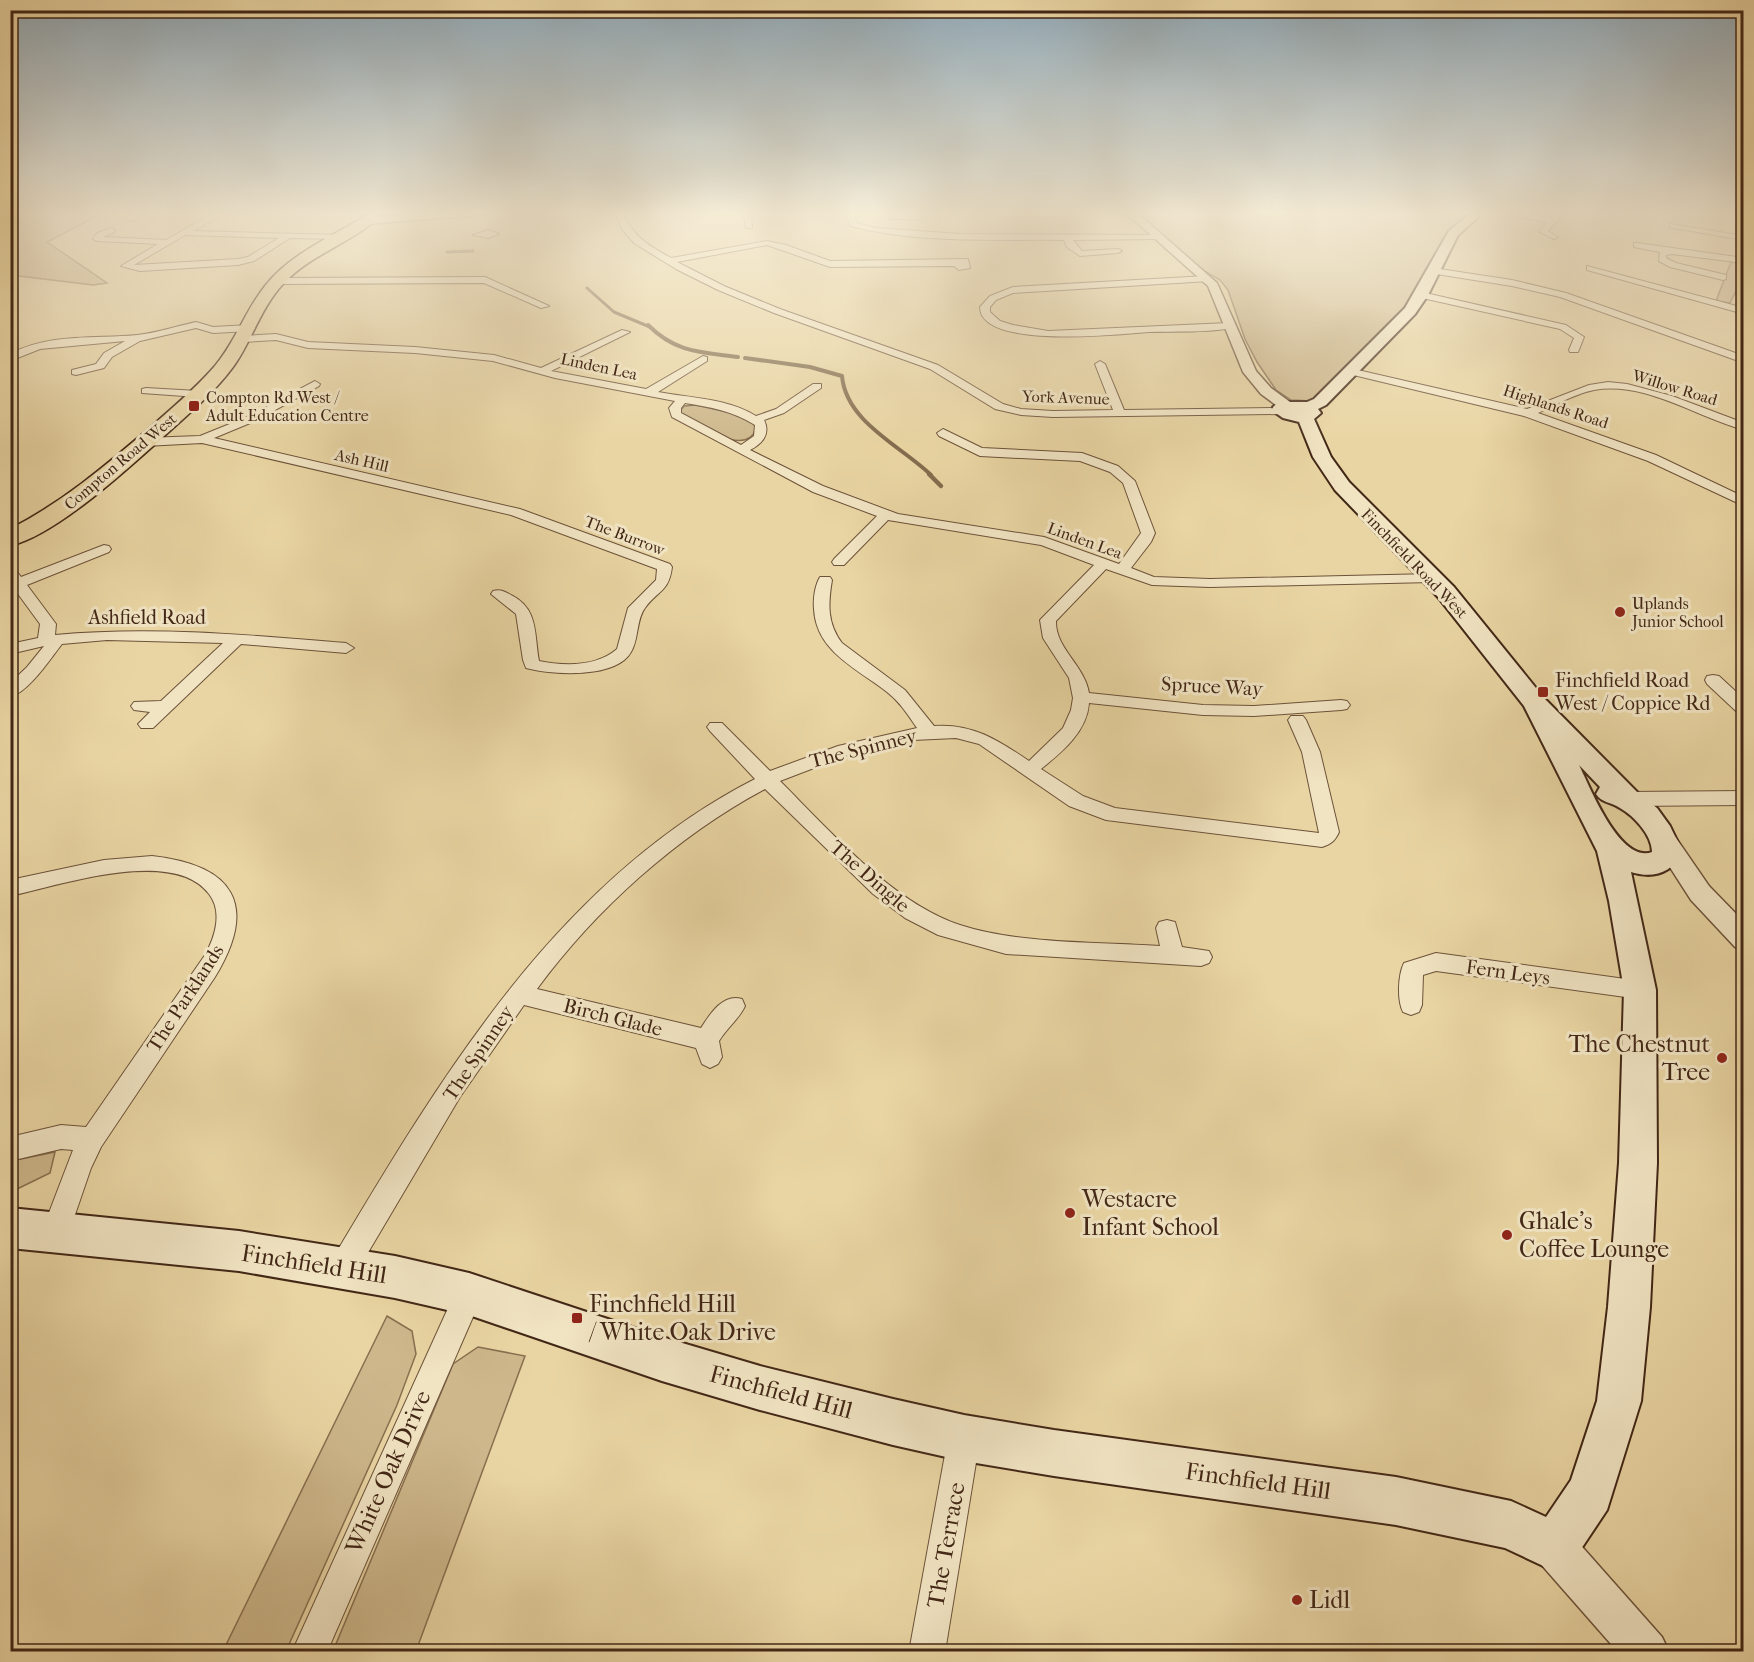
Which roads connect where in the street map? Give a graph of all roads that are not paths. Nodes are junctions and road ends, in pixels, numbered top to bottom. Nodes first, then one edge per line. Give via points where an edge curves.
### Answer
1 (273, 289) edge
2 (504, 289) edge
3 (726, 289) edge
4 (1039, 289) edge
5 (1214, 289) edge
6 (1424, 289) edge
7 (1535, 289) edge
8 (1660, 289) edge
9 (1421, 295) junction
10 (1742, 296) dead end
11 (544, 306) dead end
12 (1733, 308) junction
13 (1743, 311) edge
14 (1229, 327) junction
15 (625, 332) dead end
16 (247, 333) junction
17 (138, 338) junction
18 (1562, 343) dead end
19 (10, 358) edge
20 (1743, 360) edge
21 (704, 363) dead end
22 (1101, 364) dead end
23 (542, 371) junction
24 (1349, 371) junction
25 (76, 372) dead end
26 (315, 384) dead end
27 (817, 386) dead end
28 (146, 391) dead end
29 (648, 393) junction
30 (198, 394) junction
31 (682, 399) junction
32 (1283, 408) junction
33 (1306, 412) junction
34 (1528, 413) junction
35 (1120, 414) junction
36 (758, 420) junction
37 (1743, 427) edge
38 (943, 433) dead end
39 (202, 439) junction
40 (145, 442) junction
41 (740, 450) junction
42 (1743, 502) edge
43 (515, 512) joint
44 (886, 515) junction
45 (10, 538) edge
46 (105, 549) dead end
47 (839, 562) dead end
48 (1104, 563) junction
49 (1121, 570) junction
50 (1432, 578) junction
51 (825, 580) dead end
52 (498, 594) dead end
53 (237, 639) junction
54 (51, 640) junction
55 (325, 647) junction
56 (346, 648) dead end
57 (10, 649) edge
58 (313, 660) dead end
59 (1713, 680) dead end
60 (10, 692) edge
61 (1080, 697) junction
62 (1536, 704) junction
63 (1341, 705) dead end
64 (140, 706) dead end
65 (165, 707) junction
66 (1743, 710) edge
67 (1297, 720) dead end
68 (147, 724) dead end
69 (716, 727) dead end
70 (929, 732) junction
71 (1030, 769) junction
72 (765, 780) junction
73 (1743, 798) edge
74 (1643, 804) junction
75 (1587, 806) junction
76 (1665, 841) junction
77 (1631, 866) junction
78 (10, 888) edge
79 (1700, 893) junction
80 (1167, 928) dead end
81 (1743, 940) edge
82 (1172, 954) junction
83 (1201, 957) dead end
84 (1640, 990) junction
85 (518, 994) junction
86 (1412, 1005) dead end
87 (734, 1006) dead end
88 (92, 1139) junction
89 (10, 1149) edge
90 (10, 1228) edge
91 (56, 1231) junction
92 (343, 1268) junction
93 (469, 1294) junction
94 (964, 1438) junction
95 (1554, 1547) junction
96 (309, 1652) edge
97 (927, 1652) edge
98 (1647, 1652) edge

1 - 16 highway, Compton Road West
2 - 11 street
3 - 35 street, York Avenue via 934,367 999,407 1029,413
4 - 14 street via 993,296 985,305 986,314 997,323 1048,334
5 - 14 street
6 - 9 main road
7 - 20 street
8 - 12 street
9 - 18 street via 1563,327 1580,337 1575,348
9 - 24 main road via 1401,321
10 - 12 street
12 - 13 street
14 - 32 street via 1250,372
15 - 23 street, Linden Lea
16 - 17 street, Linden Lea via 196,325
16 - 23 street, Linden Lea via 308,345 461,353
16 - 30 highway, Compton Road West
17 - 19 street via 50,345
17 - 25 street via 108,355 100,366
21 - 29 street, Linden Lea
22 - 35 street
23 - 29 street, Linden Lea
24 - 33 main road
24 - 34 street, Highlands Road
26 - 39 street, Ash Hill via 251,419
27 - 36 street via 780,411
28 - 30 street
29 - 31 street, Linden Lea
30 - 40 highway, Compton Road West
31 - 36 street, Linden Lea via 744,412
31 - 41 street, Linden Lea via 675,408 676,415
32 - 33 main road via 1294,404
32 - 35 street, York Avenue
33 - 50 main road, Finchfield Road West via 1322,457 1342,486
34 - 37 street, Willow Road via 1591,387 1606,386 1652,395
34 - 42 street, Highlands Road via 1652,458
36 - 41 street via 761,434 753,444
38 - 49 street via 977,455 1082,457 1114,469 1130,481 1148,533
39 - 40 street, Ash Hill
39 - 43 street, Ash Hill
40 - 45 highway, Compton Road West via 82,497
41 - 44 street, Linden Lea via 818,489
43 - 52 street, The Burrow via 665,567 663,581 636,608 624,651 607,664 589,667 545,669 532,665 523,609
44 - 47 street
44 - 48 street, Linden Lea via 1044,541
46 - 54 street via 16,580 48,624
48 - 49 street, Linden Lea
48 - 61 street via 1048,620 1050,636 1078,680
49 - 50 street, Linden Lea via 1143,579 1179,583
50 - 62 main road, Finchfield Road West
51 - 70 street via 819,607 829,637 843,653 896,691
53 - 54 street, Ashfield Road via 107,635
53 - 55 street, Ashfield Road
53 - 65 street, Ashfield Road
54 - 57 street, Ashfield Road
54 - 60 street via 33,671
55 - 56 street, Ashfield Road
55 - 58 street
59 - 66 street
61 - 63 street, Spruce Way via 1203,710
61 - 71 street via 1073,730
62 - 74 main road, Finchfield Road West
62 - 75 main road, Finchfield Road West
64 - 65 street
65 - 68 street, Ashfield Road
67 - 71 street, The Spinney via 1311,752 1329,832 1322,840 1113,815 1076,801
69 - 72 street, The Dingle
70 - 71 street, The Spinney via 952,730 974,735
70 - 72 street, The Spinney via 842,750
72 - 82 street, The Dingle via 878,888 938,926 1006,945
72 - 85 street, The Spinney via 696,823 615,887
73 - 74 street
74 - 75 main road via 1603,793 1591,796
74 - 76 main road, Finchfield Road West
75 - 77 main road, Finchfield Road West via 1598,829
76 - 77 main road via 1668,853 1664,860
76 - 79 street
77 - 79 street
77 - 84 main road
78 - 88 street, The Parklands via 137,864 164,865 206,878 216,887 228,912 226,931 210,965
79 - 81 street
80 - 82 street
82 - 83 street, The Dingle
84 - 86 street, Fern Leys via 1436,962 1412,969
84 - 95 main road via 1638,1163 1619,1401 1590,1493
85 - 87 street, Birch Glade via 709,1048 722,1017
85 - 92 street, The Spinney via 458,1080
88 - 89 street via 61,1137
88 - 91 street, The Parklands
90 - 91 main road, Finchfield Hill
91 - 92 main road, Finchfield Hill via 238,1251
92 - 93 main road, Finchfield Hill
93 - 94 main road, Finchfield Hill via 749,1385
93 - 96 street, White Oak Drive
94 - 95 main road, Finchfield Hill via 1396,1501 1511,1525
94 - 97 street, The Terrace
95 - 98 street

